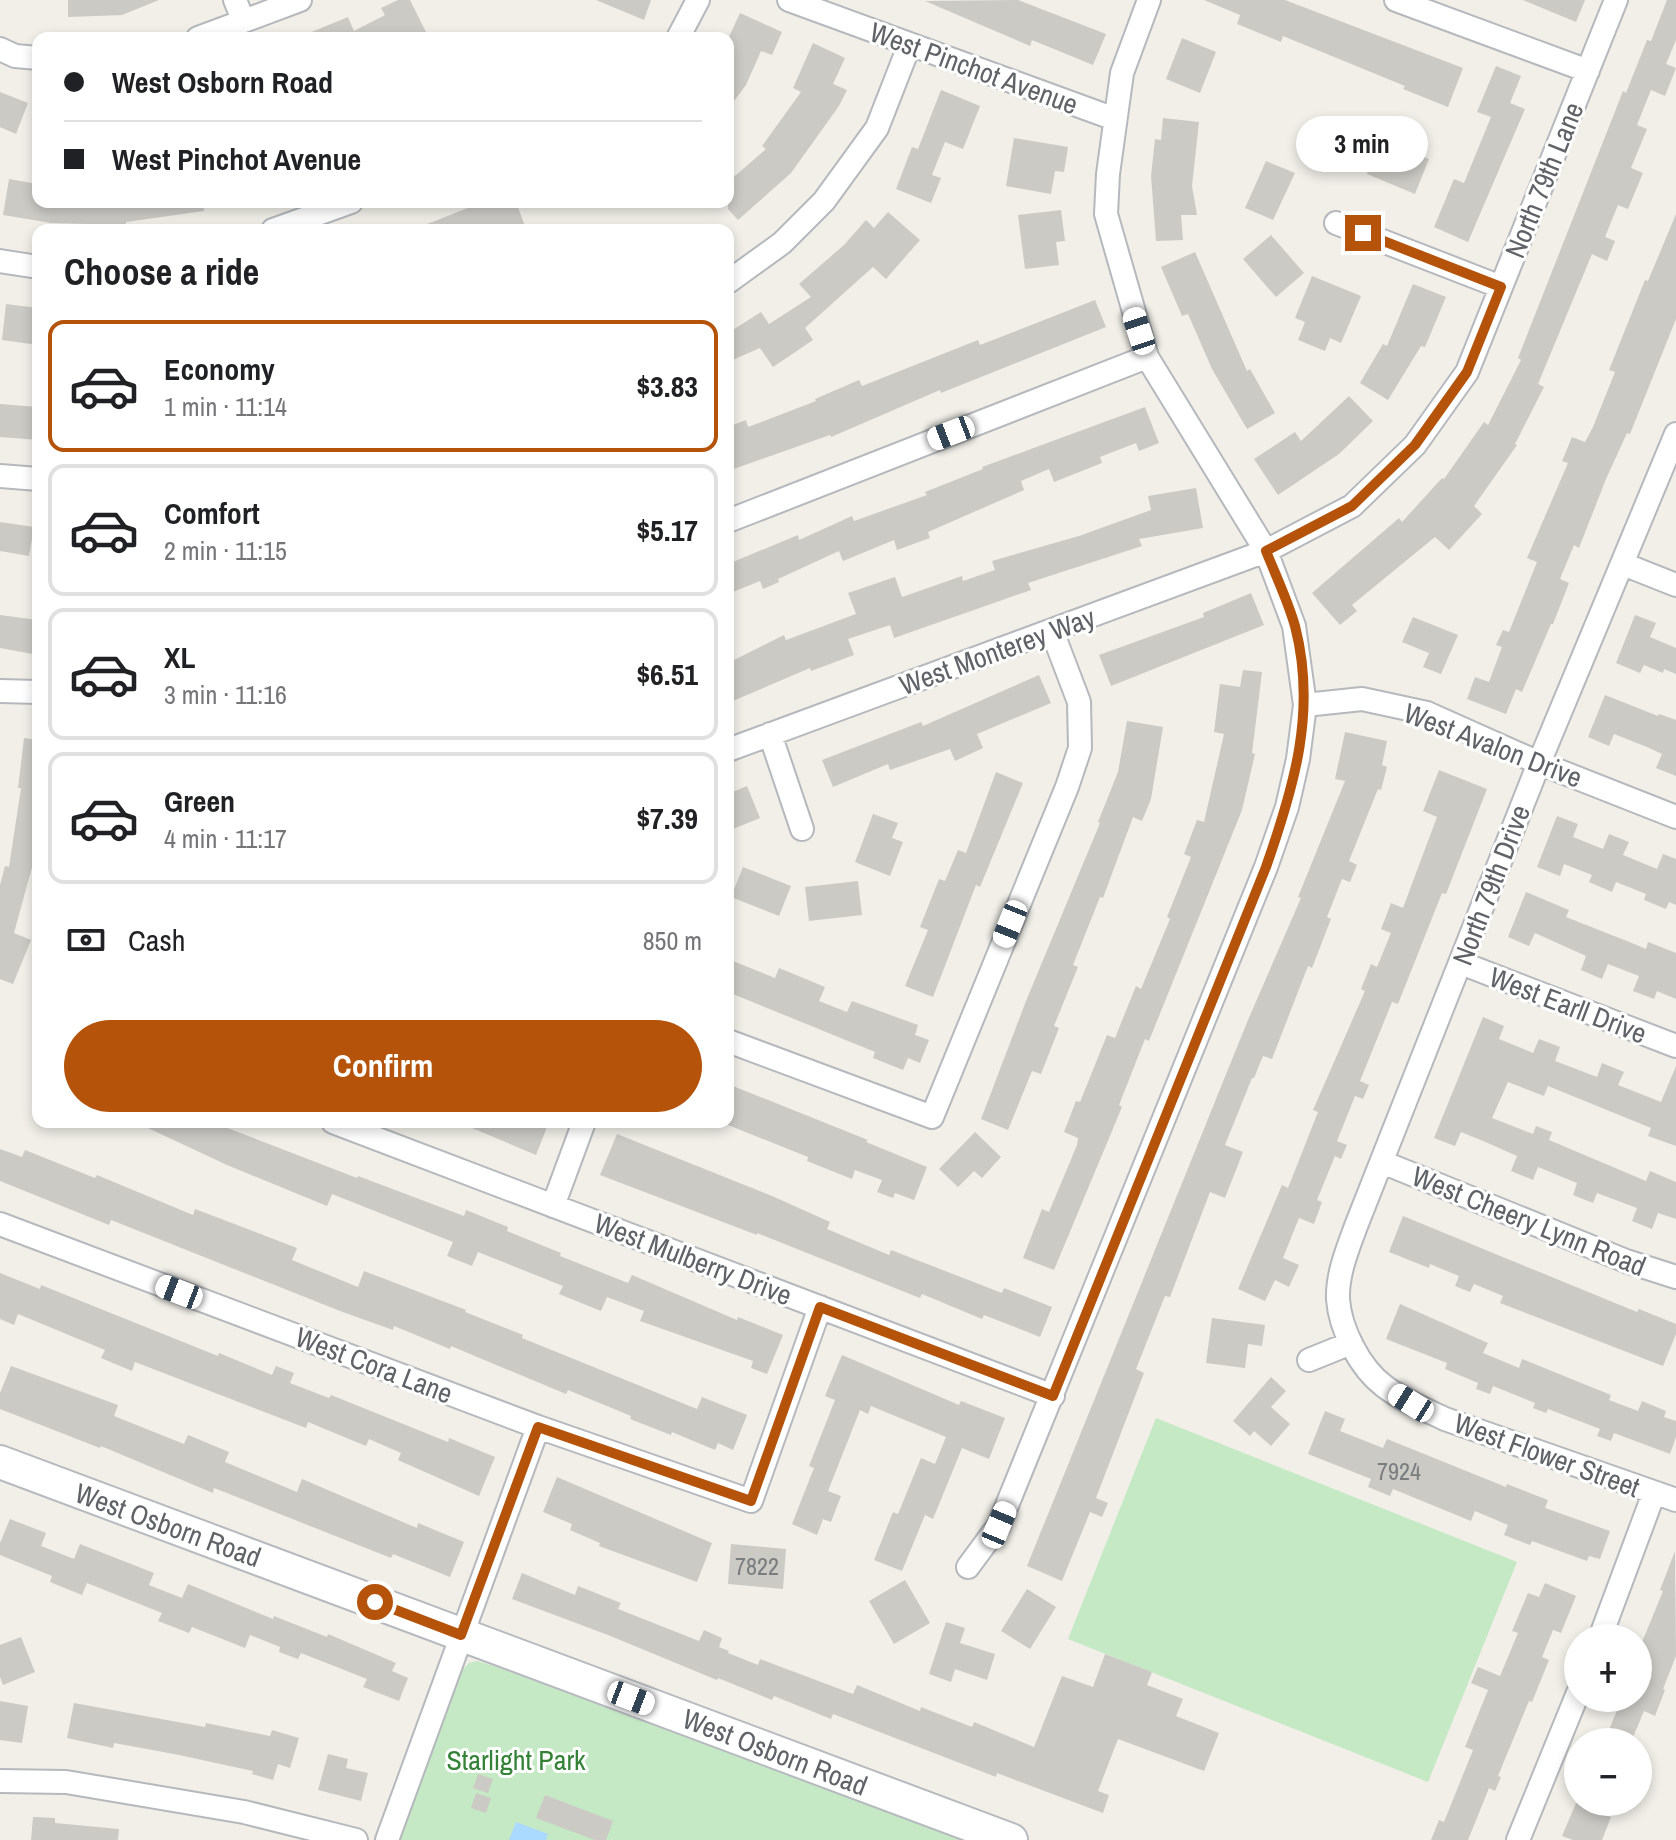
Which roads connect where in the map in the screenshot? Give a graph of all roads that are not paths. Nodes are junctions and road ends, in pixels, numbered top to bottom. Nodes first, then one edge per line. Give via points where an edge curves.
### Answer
1 (300, 0) edge
2 (698, 0) edge
3 (789, 0) edge
4 (1149, 0) edge
5 (1396, 0) edge
6 (1616, 0) edge
7 (239, 10) edge
8 (207, 32) edge
9 (681, 32) edge
10 (909, 46) junction
11 (0, 49) edge
12 (32, 57) edge
13 (1588, 71) junction
14 (1115, 119) junction
15 (334, 208) edge
16 (1336, 223) dead end
17 (290, 224) edge
18 (0, 261) edge
19 (32, 266) edge
20 (734, 278) edge
21 (1501, 287) junction
22 (1147, 357) junction
23 (1676, 434) edge
24 (0, 476) edge
25 (32, 479) edge
26 (734, 519) edge
27 (1266, 551) junction
28 (1623, 564) junction
29 (1676, 585) edge
30 (1052, 631) junction
31 (0, 691) edge
32 (32, 692) edge
33 (1305, 705) junction
34 (770, 734) junction
35 (734, 748) edge
36 (1539, 763) junction
37 (1676, 817) edge
38 (802, 829) dead end
39 (1461, 963) junction
40 (734, 1043) edge
41 (1676, 1046) edge
42 (352, 1128) edge
43 (582, 1128) edge
44 (1382, 1162) junction
45 (553, 1206) junction
46 (0, 1224) edge
47 (1676, 1277) edge
48 (820, 1307) junction
49 (1351, 1343) junction
50 (1309, 1360) dead end
51 (1053, 1396) junction
52 (538, 1427) junction
53 (0, 1462) edge
54 (1654, 1493) junction
55 (1676, 1500) edge
56 (968, 1567) dead end
57 (1605, 1624) edge
58 (461, 1635) junction
59 (1570, 1712) edge
60 (0, 1781) edge
61 (356, 1840) edge
62 (387, 1840) edge
63 (1011, 1840) edge
64 (1518, 1840) edge

1 - 7 street
2 - 9 street
3 - 10 street, West Pinchot Avenue
4 - 14 street via 1122,73
5 - 13 street
6 - 13 street, North 79th Lane
7 - 8 street
10 - 14 street, West Pinchot Avenue
10 - 20 street via 877,128 824,201 782,243
11 - 12 street
13 - 21 street, North 79th Lane
14 - 22 street via 1106,214
15 - 17 street
16 - 21 street
18 - 19 street
21 - 27 street, North 79th Lane via 1467,372 1415,445 1352,506
22 - 26 street
22 - 27 street
23 - 28 street, North 79th Drive
24 - 25 street
27 - 30 street, West Monterey Way
27 - 33 street via 1294,626
28 - 29 street
28 - 36 street, North 79th Drive
30 - 34 street, West Monterey Way
30 - 40 street via 1079,702 1080,748 932,1117
31 - 32 street
33 - 36 street, West Avalon Drive via 1362,699 1427,713
33 - 51 street via 1287,807 1266,867
34 - 35 street, West Monterey Way
34 - 38 street
36 - 37 street, West Avalon Drive
36 - 39 street, North 79th Drive
39 - 41 street, West Earll Drive
39 - 44 street, North 79th Drive
42 - 45 street, West Mulberry Drive
43 - 45 street
44 - 47 street, West Cheery Lynn Road
44 - 49 street, North 79th Drive via 1343,1266 1338,1298
45 - 48 street, West Mulberry Drive
46 - 52 street, West Cora Lane
48 - 51 street, West Mulberry Drive
48 - 52 street, West Cora Lane via 751,1501
49 - 50 street
49 - 54 street, West Flower Street via 1382,1385 1411,1403
51 - 56 street via 999,1525
52 - 58 street
53 - 58 street, West Osborn Road
54 - 55 street, West Flower Street
54 - 57 street
58 - 62 street
58 - 63 street, West Osborn Road
59 - 64 street
60 - 61 street via 66,1782 244,1812

